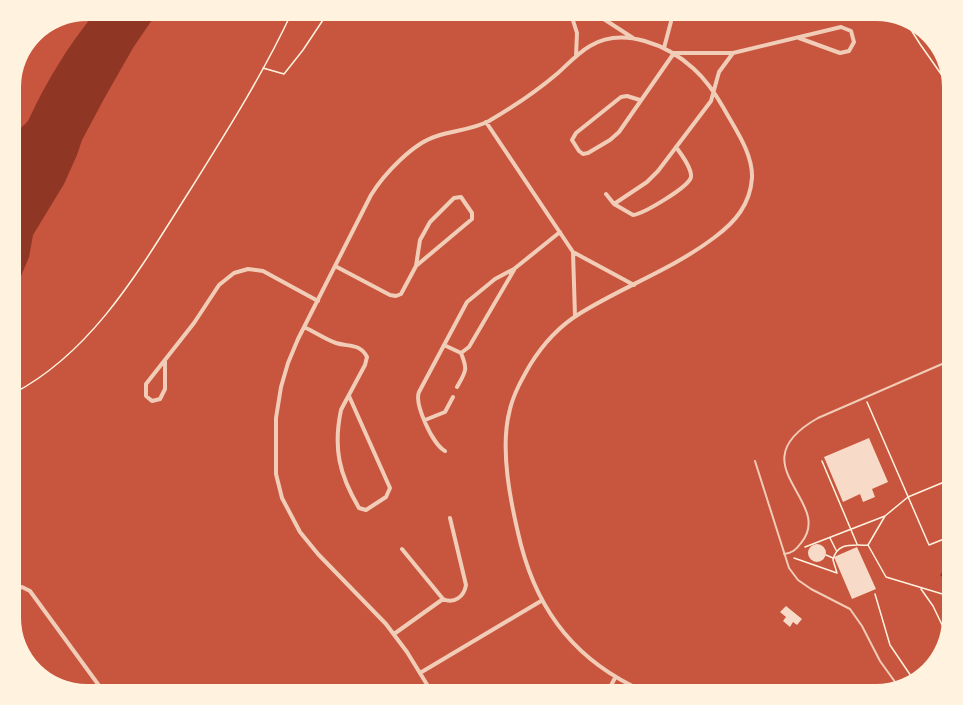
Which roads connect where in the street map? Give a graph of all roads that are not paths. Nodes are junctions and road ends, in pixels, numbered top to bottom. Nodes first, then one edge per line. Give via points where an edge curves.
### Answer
1 (573, 21) edge
2 (607, 21) edge
3 (670, 21) edge
4 (799, 38) junction
5 (635, 39) junction
6 (664, 48) junction
7 (674, 53) junction
8 (733, 53) junction
9 (576, 57) junction
10 (714, 92) junction
11 (640, 100) junction
12 (486, 122) junction
13 (676, 147) junction
14 (606, 194) dead end
15 (614, 204) junction
16 (560, 232) junction
17 (573, 252) junction
18 (335, 266) junction
19 (416, 266) junction
20 (514, 269) junction
21 (634, 285) junction
22 (318, 301) junction
23 (575, 316) junction
24 (304, 327) junction
25 (444, 345) junction
26 (461, 353) junction
27 (165, 360) junction
28 (942, 364) edge
29 (457, 387) dead end
30 (349, 396) junction
31 (453, 397) dead end
32 (425, 420) junction
33 (445, 451) dead end
34 (755, 461) dead end
35 (450, 518) dead end
36 (402, 549) dead end
37 (784, 554) junction
38 (21, 589) edge
39 (443, 599) junction
40 (541, 601) junction
41 (394, 634) junction
42 (420, 673) junction
43 (615, 678) junction
44 (894, 681) edge
45 (98, 684) edge
46 (426, 684) edge
47 (612, 684) edge
48 (628, 684) edge

1 - 9 street via 577,33
2 - 5 street
3 - 6 street
4 - 4 street via 841,27 851,31 854,42 850,50 840,53
4 - 8 street
5 - 6 street
5 - 9 street via 614,38 598,42
6 - 7 street
7 - 8 street
7 - 10 street via 695,69
7 - 11 street
8 - 10 street via 719,72
9 - 12 street via 540,87
10 - 13 street via 708,106
10 - 21 street via 750,160 752,182 746,202 732,224 706,244 675,264
11 - 11 street via 615,136 588,153 583,154 572,140 576,133 621,97
12 - 16 street
12 - 18 street via 429,138 416,146 386,174 371,195
13 - 15 street via 651,179
13 - 15 street via 691,172 688,183 658,204 635,215 628,214
14 - 15 street
16 - 17 street
16 - 20 street
17 - 21 street
17 - 23 street
18 - 19 street via 396,296 403,292
18 - 22 street
19 - 19 street via 472,219 472,213 461,197 454,198 430,222 420,240
20 - 25 street via 499,276 470,299
20 - 26 street via 471,344
21 - 23 street
22 - 24 street
22 - 27 street via 263,271 248,269 234,273 219,285
23 - 40 street via 554,333 534,358 513,398 507,423 508,471 513,508 525,560
24 - 30 street via 336,343 351,344 366,354 367,363
24 - 41 street via 288,363 277,407 275,456 280,491 292,519 309,544
25 - 26 street
25 - 32 street via 418,395 418,403
26 - 29 street via 467,369
27 - 27 street via 145,387 146,396 152,401 158,401 164,393
28 - 37 lane via 818,418 791,439 785,450 784,463 809,521 806,536 794,552
30 - 30 street via 340,414 338,460 341,473 358,506 366,510 386,497 390,488
31 - 32 street via 445,412
32 - 33 street via 436,444
34 - 37 lane
35 - 39 street via 466,586 458,599
36 - 39 street
37 - 44 lane via 789,568 798,580 853,613 875,653
38 - 45 street via 30,591
39 - 41 street
40 - 42 street
40 - 43 street via 582,653
41 - 42 street
42 - 46 street
43 - 47 street
43 - 48 street

